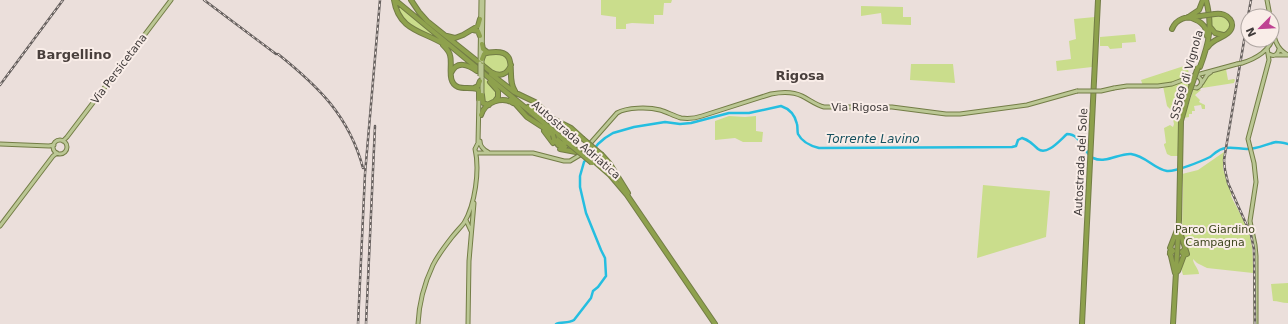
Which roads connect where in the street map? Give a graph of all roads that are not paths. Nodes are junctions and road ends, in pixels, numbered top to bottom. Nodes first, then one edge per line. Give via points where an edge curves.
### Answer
1 (171, 0) edge
2 (394, 0) edge
3 (398, 0) edge
4 (411, 0) edge
5 (482, 0) edge
6 (1099, 0) edge
7 (1204, 0) edge
8 (414, 15) junction
9 (1190, 17) junction
10 (480, 20) junction
11 (1210, 25) junction
12 (1172, 28) dead end
13 (436, 29) junction
14 (470, 31) junction
15 (463, 35) junction
16 (1225, 35) junction
17 (426, 36) junction
18 (480, 36) junction
19 (1207, 40) junction
20 (482, 44) junction
21 (1267, 48) edge
22 (1268, 48) edge
23 (1278, 48) edge
24 (1280, 48) edge
25 (1206, 49) junction
26 (487, 52) junction
27 (1263, 53) junction
28 (1268, 53) junction
29 (1274, 55) junction
30 (1288, 55) edge
31 (1269, 60) junction
32 (481, 63) junction
33 (511, 65) junction
34 (1199, 67) junction
35 (1215, 71) junction
36 (451, 75) junction
37 (1198, 76) junction
38 (481, 77) junction
39 (1192, 77) junction
40 (1185, 80) junction
41 (1190, 81) junction
42 (1202, 84) junction
43 (474, 88) junction
44 (510, 95) junction
45 (519, 95) junction
46 (480, 97) junction
47 (495, 102) junction
48 (489, 105) junction
49 (517, 105) junction
50 (528, 107) junction
51 (481, 115) junction
52 (553, 119) junction
53 (537, 124) junction
54 (68, 137) junction
55 (62, 141) junction
56 (569, 142) junction
57 (0, 144) edge
58 (66, 144) junction
59 (477, 146) junction
60 (483, 148) junction
61 (55, 149) junction
62 (490, 153) junction
63 (480, 154) junction
64 (593, 162) junction
65 (475, 190) junction
66 (474, 195) junction
67 (640, 214) junction
68 (473, 216) junction
69 (466, 217) junction
70 (1179, 220) junction
71 (470, 225) junction
72 (0, 226) edge
73 (461, 227) junction
74 (456, 232) junction
75 (1176, 279) junction
76 (418, 324) edge
77 (468, 324) edge
78 (713, 324) edge
79 (1084, 324) edge
80 (1173, 324) edge
81 (1256, 324) edge

1 - 54 main road, Via Persicetana
2 - 8 highway, Autostrada Adriatica
2 - 17 highway via 396,11 406,24
3 - 8 highway, Autostrada Adriatica
4 - 13 highway
5 - 10 main road
5 - 20 main road
6 - 79 highway, Autostrada del Sole
7 - 9 highway via 1197,12
7 - 11 highway, SS569 di Vignola
7 - 19 highway, SS569 di Vignola via 1208,20
8 - 44 highway, Autostrada Adriatica
8 - 50 highway, Autostrada Adriatica
9 - 12 highway via 1180,20
9 - 16 highway, bridge via 1224,13 1230,19 1231,28
9 - 19 highway via 1203,25 1207,32
10 - 14 highway via 478,26
10 - 18 main road
11 - 16 highway via 1217,35
11 - 25 highway, SS569 di Vignola
13 - 15 highway via 451,38
13 - 32 highway
14 - 15 highway
14 - 18 highway via 478,30
15 - 32 highway via 460,40 461,47
16 - 25 highway via 1211,42
17 - 36 highway via 448,51
17 - 38 highway via 447,46
18 - 32 main road
19 - 34 highway, SS569 di Vignola
20 - 26 highway via 483,50
20 - 32 main road
21 - 27 main road
22 - 28 main road
23 - 29 main road
24 - 30 main road
25 - 34 highway, SS569 di Vignola
26 - 32 highway
26 - 33 highway via 504,53
27 - 28 main road
27 - 35 main road, bridge via 1253,59
28 - 29 main road
28 - 31 main road
29 - 30 main road
29 - 31 main road
31 - 81 main road via 1249,135 1256,184 1250,221 1256,259
32 - 33 highway via 492,73 499,75 507,72
32 - 38 main road, bridge
32 - 45 highway
33 - 45 highway via 511,86
34 - 70 highway, SS569 di Vignola, bridge via 1182,120
35 - 37 main road
35 - 42 main road via 1207,76
36 - 38 highway via 455,67 462,64
36 - 43 highway via 452,82 458,87
37 - 39 main road
37 - 42 main road
38 - 43 highway via 478,86
38 - 46 main road
38 - 47 highway via 498,91
38 - 49 highway
39 - 40 main road, Via Rigosa
39 - 41 main road
40 - 41 main road, Via Rigosa
40 - 62 main road, Via Rigosa, bridge via 1165,86 1127,86 1101,91 1077,91 1027,105 960,114 892,106 824,107 797,94 783,92 694,118 678,117 662,110 628,109 618,113 572,160 564,161 532,153
41 - 42 main road via 1194,88
43 - 46 highway via 478,90
44 - 52 highway via 550,131 556,144 564,148 571,145 574,135
44 - 56 highway, Autostrada Adriatica
45 - 52 highway via 533,101
46 - 48 highway via 485,105
46 - 51 main road
46 - 59 main road
47 - 48 highway
47 - 49 highway via 506,99
48 - 51 highway via 483,109
49 - 53 highway
50 - 53 highway via 570,132 573,140 568,145 562,144
50 - 56 highway, Autostrada Adriatica
51 - 60 main road via 480,143
52 - 67 highway, bridge via 571,128 602,155
53 - 64 highway, bridge via 556,147 576,152
54 - 55 main road, Via Persicetana
54 - 58 main road, Via Persicetana
55 - 58 main road
55 - 61 main road via 57,141
56 - 64 highway, Autostrada Adriatica, bridge
57 - 61 main road via 49,146
58 - 61 main road via 65,152 61,153
59 - 60 main road
59 - 63 main road via 475,149
60 - 62 main road
60 - 63 main road
61 - 72 main road via 53,156
62 - 63 main road, Via Rigosa
63 - 65 main road
64 - 67 highway, Autostrada Adriatica via 618,184
64 - 78 highway, Autostrada Adriatica via 623,194
65 - 66 main road
65 - 69 main road
66 - 68 main road
66 - 69 main road
67 - 78 highway, Autostrada Adriatica
68 - 69 main road via 471,214
68 - 71 main road
69 - 71 main road
69 - 73 main road
69 - 74 main road
70 - 75 highway, SS569 di Vignola
70 - 75 highway via 1170,248 1173,251 1170,254
70 - 75 highway via 1187,254 1184,255
71 - 73 main road
71 - 77 main road via 472,233 468,277
73 - 74 main road
74 - 76 main road via 442,250 427,280 420,302
75 - 80 highway, SS569 di Vignola

